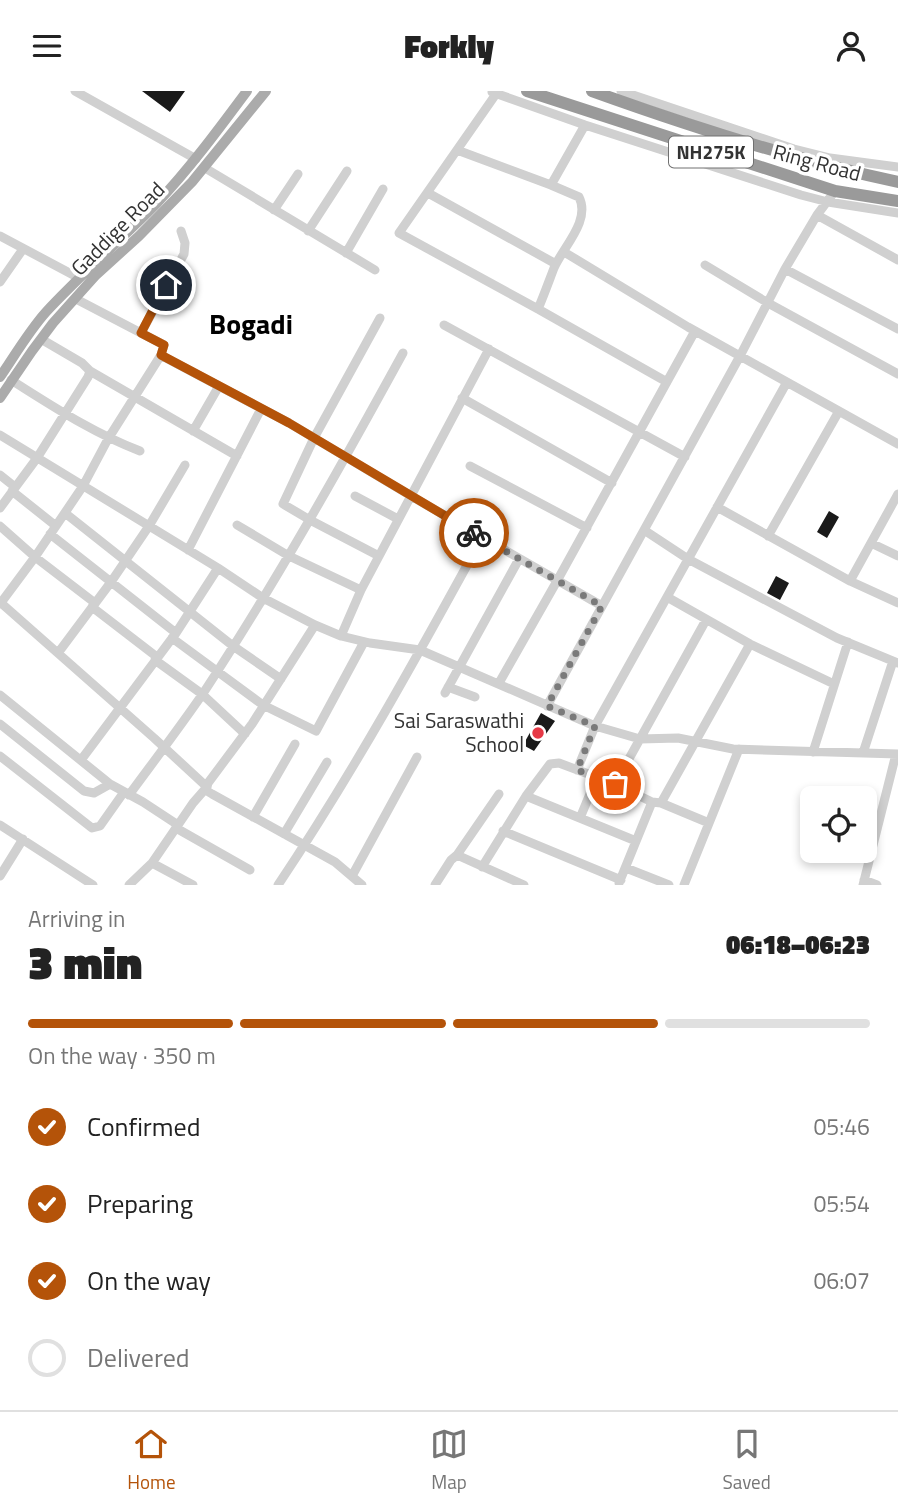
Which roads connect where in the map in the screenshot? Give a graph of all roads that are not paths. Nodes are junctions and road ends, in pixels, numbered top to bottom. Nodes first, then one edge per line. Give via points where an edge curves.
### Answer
1 (75, 91) edge
2 (247, 91) edge
3 (266, 91) edge
4 (527, 91) edge
5 (621, 91) edge
6 (493, 92) edge
7 (595, 92) edge
8 (586, 125) junction
9 (457, 150) junction
10 (196, 159) junction
11 (898, 167) edge
12 (205, 168) junction
13 (347, 171) dead end
14 (298, 174) dead end
15 (898, 183) edge
16 (551, 185) junction
17 (383, 189) dead end
18 (428, 193) junction
19 (831, 197) junction
20 (898, 201) edge
21 (274, 210) junction
22 (898, 213) edge
23 (817, 215) junction
24 (181, 231) dead end
25 (308, 231) junction
26 (0, 236) edge
27 (23, 249) junction
28 (564, 252) junction
29 (346, 253) junction
30 (898, 260) edge
31 (556, 264) junction
32 (705, 265) dead end
33 (785, 269) junction
34 (375, 270) dead end
35 (79, 278) junction
36 (0, 282) edge
37 (76, 299) junction
38 (768, 303) junction
39 (538, 309) junction
40 (380, 318) dead end
41 (444, 325) dead end
42 (898, 328) edge
43 (695, 331) junction
44 (141, 333) junction
45 (41, 339) junction
46 (489, 349) junction
47 (403, 353) dead end
48 (161, 355) junction
49 (740, 356) junction
50 (5, 358) edge
51 (90, 371) junction
52 (898, 374) edge
53 (6, 379) edge
54 (667, 382) junction
55 (787, 382) junction
56 (219, 386) junction
57 (135, 397) junction
58 (0, 398) edge
59 (462, 398) junction
60 (261, 409) junction
61 (839, 411) junction
62 (65, 415) junction
63 (193, 431) junction
64 (641, 432) junction
65 (0, 435) edge
66 (314, 438) junction
67 (108, 439) junction
68 (898, 443) edge
69 (140, 451) dead end
70 (237, 456) junction
71 (346, 457) junction
72 (685, 457) junction
73 (37, 458) junction
74 (185, 465) dead end
75 (470, 466) dead end
76 (0, 475) edge
77 (612, 483) junction
78 (83, 486) junction
79 (14, 489) junction
80 (355, 496) dead end
81 (411, 496) junction
82 (897, 497) edge
83 (717, 507) junction
84 (0, 508) edge
85 (65, 513) junction
86 (398, 519) junction
87 (310, 520) junction
88 (237, 525) dead end
89 (0, 526) edge
90 (149, 526) junction
91 (587, 528) junction
92 (53, 530) junction
93 (644, 530) junction
94 (768, 536) junction
95 (482, 538) junction
96 (871, 543) junction
97 (188, 550) junction
98 (289, 556) junction
99 (379, 556) junction
100 (898, 556) edge
101 (35, 557) junction
102 (688, 558) junction
103 (519, 559) junction
104 (126, 560) junction
105 (218, 568) junction
106 (557, 581) junction
107 (850, 581) junction
108 (111, 582) junction
109 (361, 590) junction
110 (667, 597) junction
111 (263, 598) junction
112 (0, 603) edge
113 (898, 603) edge
114 (94, 605) junction
115 (602, 606) junction
116 (190, 612) junction
117 (706, 620) junction
118 (315, 625) junction
119 (174, 635) junction
120 (341, 636) junction
121 (364, 642) junction
122 (848, 642) junction
123 (750, 644) junction
124 (233, 646) junction
125 (420, 650) junction
126 (58, 653) junction
127 (156, 659) junction
128 (896, 662) edge
129 (459, 666) junction
130 (217, 671) junction
131 (281, 679) junction
132 (499, 683) junction
133 (834, 684) junction
134 (202, 694) junction
135 (0, 695) edge
136 (475, 697) dead end
137 (263, 705) junction
138 (547, 706) junction
139 (120, 708) junction
140 (0, 724) edge
141 (595, 726) junction
142 (245, 734) junction
143 (640, 739) junction
144 (696, 741) junction
145 (295, 744) dead end
146 (164, 747) junction
147 (739, 749) junction
148 (813, 752) junction
149 (863, 753) junction
150 (897, 754) edge
151 (0, 756) edge
152 (417, 757) dead end
153 (81, 760) junction
154 (327, 762) dead end
155 (577, 770) junction
156 (597, 777) junction
157 (110, 784) junction
158 (615, 784) junction
159 (206, 787) junction
160 (127, 794) junction
161 (499, 794) dead end
162 (526, 796) junction
163 (656, 802) junction
164 (253, 817) junction
165 (580, 818) junction
166 (709, 823) junction
167 (0, 825) edge
168 (177, 827) junction
169 (503, 831) junction
170 (284, 834) junction
171 (23, 839) junction
172 (636, 841) junction
173 (305, 845) junction
174 (457, 855) junction
175 (152, 863) junction
176 (482, 867) junction
177 (626, 868) junction
178 (250, 870) dead end
179 (0, 876) edge
180 (352, 876) junction
181 (620, 882) edge
182 (864, 883) edge
183 (93, 885) edge
184 (129, 885) edge
185 (193, 885) edge
186 (278, 885) edge
187 (362, 885) edge
188 (435, 885) edge
189 (524, 885) edge
190 (669, 885) edge
191 (684, 885) edge
192 (877, 885) edge

1 - 10 street
2 - 10 main road, Gaddige Road
3 - 12 main road, Gaddige Road
4 - 19 highway, Ring Road / NH275K
5 - 11 street via 794,149
6 - 8 street
6 - 9 street
7 - 15 highway, Ring Road / NH275K via 822,165
8 - 16 street
8 - 19 street via 756,181
9 - 16 street
9 - 18 street
10 - 35 main road, Gaddige Road
12 - 21 street
12 - 37 main road, Gaddige Road
13 - 25 street
14 - 21 street
16 - 28 street via 579,197 583,210
17 - 29 street
18 - 31 street
18 - 39 street via 399,233
19 - 20 highway, Ring Road / NH275K
19 - 22 street
19 - 23 street
21 - 25 street
23 - 30 street
23 - 33 street
24 - 44 street via 184,254
25 - 29 street
26 - 27 street
27 - 35 street
27 - 36 street
28 - 31 street
28 - 43 street
29 - 34 street
31 - 39 street
32 - 38 street
33 - 38 street
33 - 42 street
35 - 50 main road, Gaddige Road
37 - 44 street
37 - 45 main road, Gaddige Road
38 - 49 street
38 - 52 street
39 - 54 street
40 - 66 street
41 - 46 street
43 - 49 street
43 - 54 street
44 - 48 street via 164,345
45 - 51 street
45 - 53 main road, Gaddige Road
46 - 59 street
46 - 64 street
47 - 71 street
48 - 56 street
48 - 57 street
49 - 55 street
49 - 72 street
50 - 53 main road, Gaddige Road
51 - 57 street
51 - 62 street
53 - 58 main road, Gaddige Road
53 - 62 street
54 - 64 street
55 - 61 street
55 - 83 street
56 - 60 street
56 - 63 street
57 - 63 street
57 - 67 street
59 - 77 street
59 - 81 street
60 - 66 street
60 - 70 street
61 - 68 street
61 - 94 street
62 - 67 street
62 - 73 street
63 - 70 street
64 - 72 street
64 - 77 street
65 - 73 street
66 - 71 street
66 - 87 street via 283,504
67 - 69 street
67 - 78 street
70 - 97 street
71 - 81 street
71 - 87 street
72 - 93 street
73 - 78 street
73 - 79 street
74 - 90 street
75 - 91 street
76 - 79 street
77 - 91 street
78 - 85 street
78 - 90 street
79 - 84 street
79 - 92 street
80 - 86 street
81 - 86 street
81 - 95 street
82 - 96 street
83 - 94 street
83 - 102 street
85 - 92 street
85 - 104 street
86 - 99 street
87 - 98 street
87 - 99 street
88 - 98 street
89 - 101 street
90 - 97 street
90 - 104 street
91 - 106 street
92 - 101 street
92 - 108 street
93 - 102 street
93 - 115 street
94 - 107 street
95 - 103 street
95 - 125 street
96 - 100 street
96 - 107 street
97 - 105 street
98 - 109 street
98 - 111 street
99 - 109 street
101 - 112 street
101 - 114 street
102 - 110 street
102 - 122 street
103 - 106 street
103 - 129 street
104 - 108 street
104 - 116 street
105 - 111 street
105 - 116 street
106 - 115 street
106 - 132 street
107 - 113 street
108 - 114 street
108 - 119 street
109 - 120 street
110 - 117 street
110 - 141 street
111 - 118 street
111 - 124 street
112 - 126 street
114 - 126 street
114 - 127 street
115 - 138 street
116 - 119 street
116 - 124 street
117 - 123 street
117 - 143 street
118 - 120 street
118 - 131 street
119 - 127 street
119 - 130 street
120 - 121 street
121 - 125 street
121 - 137 street via 316,731
122 - 128 street
122 - 133 street
123 - 133 street
123 - 144 street
124 - 130 street
124 - 131 street
125 - 129 street
125 - 173 street
126 - 139 street
127 - 134 street
127 - 139 street
128 - 149 street
129 - 132 street
129 - 136 street via 446,690
130 - 134 street
130 - 137 street
131 - 137 street
132 - 138 street
133 - 148 street
134 - 142 street
134 - 146 street
135 - 153 street
137 - 142 street
138 - 141 street
139 - 146 street
139 - 153 street
140 - 157 street via 84,791 94,793
141 - 143 street
141 - 155 street
142 - 159 street
143 - 144 street
143 - 158 street
144 - 147 street
144 - 163 street
145 - 164 street
146 - 159 street
146 - 160 street
147 - 148 street
147 - 166 street
148 - 149 street
149 - 150 street
150 - 182 street
151 - 160 street via 92,828 100,826
152 - 180 street
153 - 157 street
154 - 170 street
155 - 156 street
155 - 162 street via 550,764
156 - 158 street
156 - 165 street
157 - 160 street
158 - 163 street
159 - 164 street via 212,795
159 - 168 street
160 - 168 street
161 - 174 street
162 - 165 street
162 - 169 street
163 - 166 street
163 - 172 street
164 - 170 street
165 - 172 street
166 - 191 street
167 - 171 street
168 - 175 street
168 - 178 street
169 - 176 street
169 - 181 street
170 - 173 street
171 - 179 street
171 - 183 street
172 - 177 street
173 - 180 street
173 - 186 street
174 - 176 street
174 - 188 street
175 - 184 street
175 - 185 street
176 - 189 street
177 - 181 street
177 - 190 street
180 - 187 street
182 - 192 street

